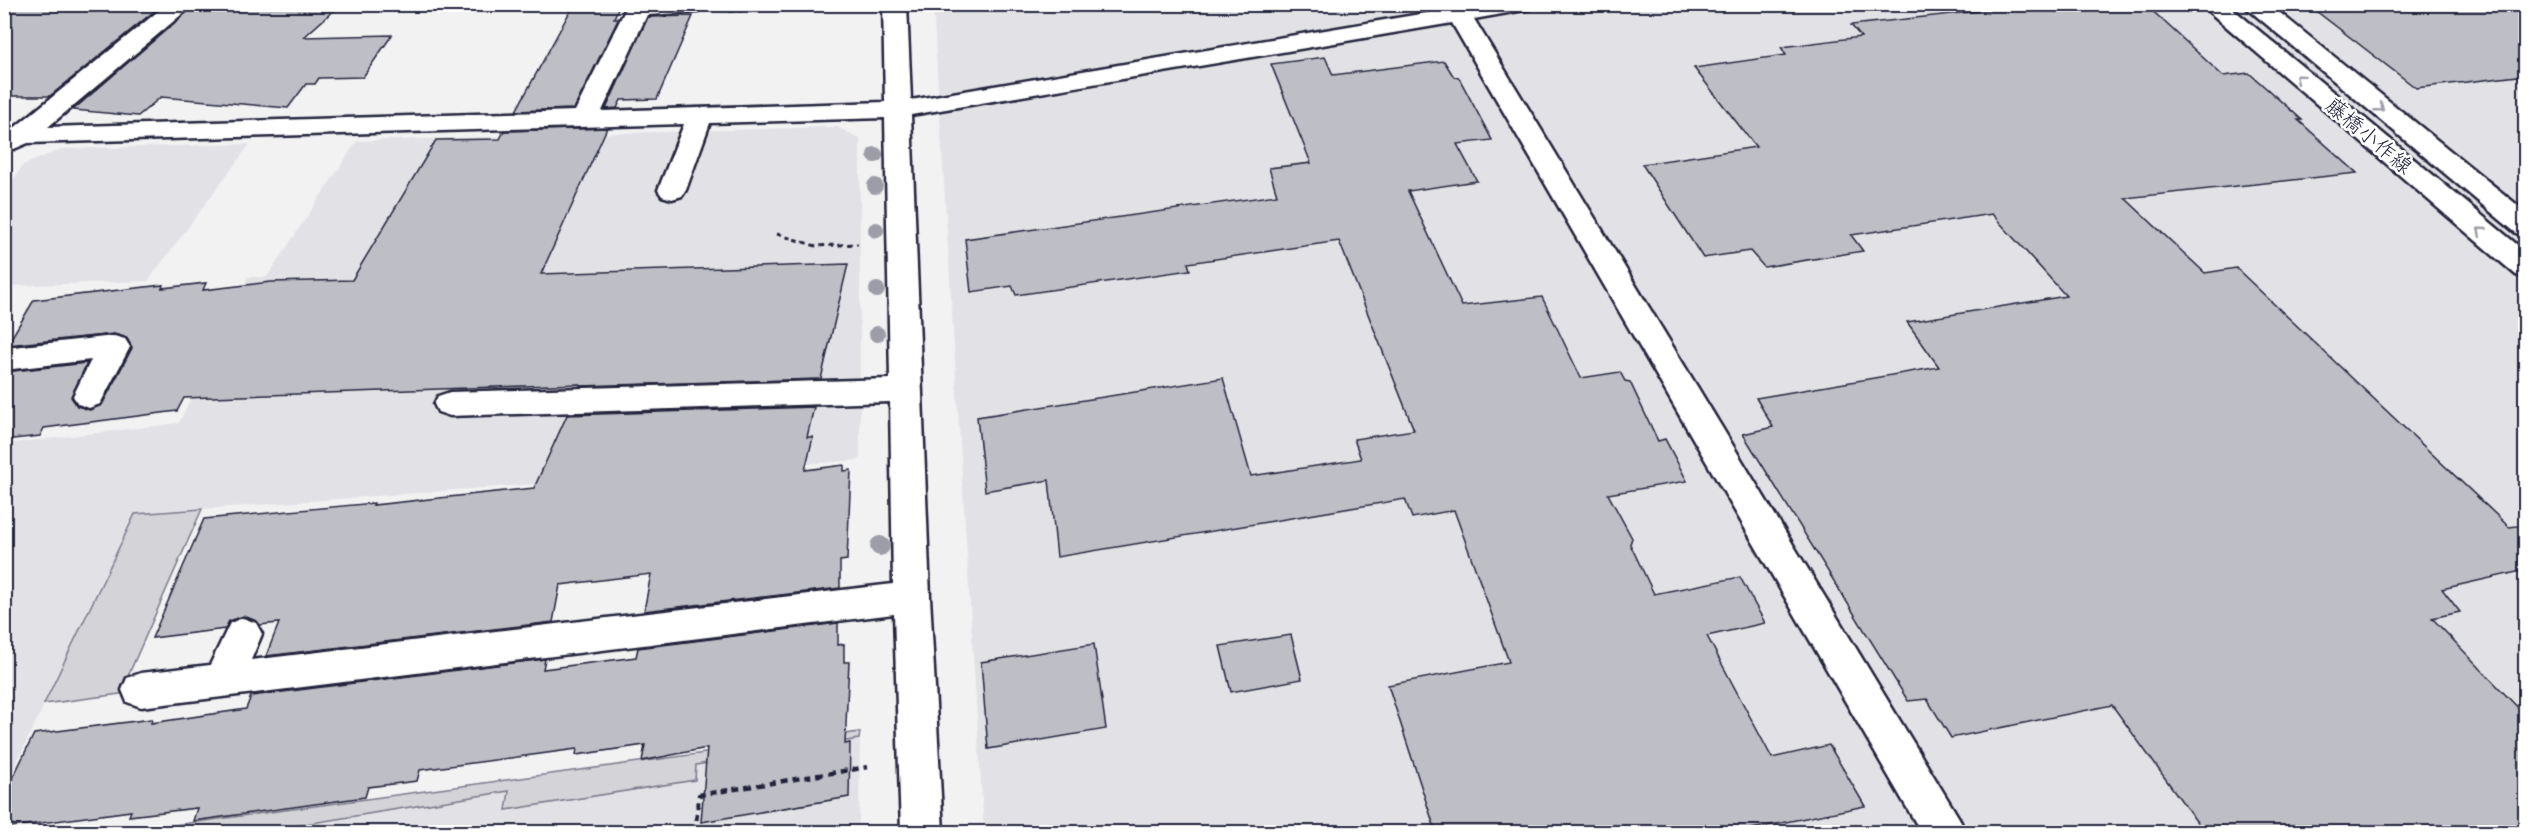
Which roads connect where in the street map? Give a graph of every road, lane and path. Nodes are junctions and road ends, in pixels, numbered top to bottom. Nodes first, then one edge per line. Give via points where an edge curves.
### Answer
1 (182, 4) edge
2 (895, 4) edge
3 (1522, 4) edge
4 (2212, 4) edge
5 (2254, 4) edge
6 (640, 6) edge
7 (861, 6) dead end
8 (689, 7) dead end
9 (1456, 10) edge
10 (729, 11) dead end
11 (897, 110) junction
12 (700, 116) junction
13 (585, 119) junction
14 (9, 142) edge
15 (672, 190) dead end
16 (2526, 227) edge
17 (777, 234) dead end
18 (867, 244) dead end
19 (2526, 268) edge
20 (4, 359) edge
21 (905, 390) junction
22 (89, 396) dead end
23 (450, 404) dead end
24 (912, 597) junction
25 (243, 634) dead end
26 (224, 680) junction
27 (141, 690) dead end
28 (868, 768) dead end
29 (695, 832) edge
30 (922, 832) edge
31 (1940, 832) edge

1 - 14 street
2 - 11 street
3 - 9 street
19 -> 4 street, 藤橋小作線
5 -> 16 street, 藤橋小作線
6 - 8 street
6 - 13 street
7 - 10 path
9 - 11 street
9 - 31 street
11 - 12 street
11 - 21 street
12 - 13 street
12 - 15 street
13 - 14 street
17 - 18 path via 816,246
20 - 22 street via 114,347
21 - 23 street
21 - 24 street
24 - 26 street
24 - 30 street
25 - 26 street
26 - 27 street
28 - 29 path via 699,795

